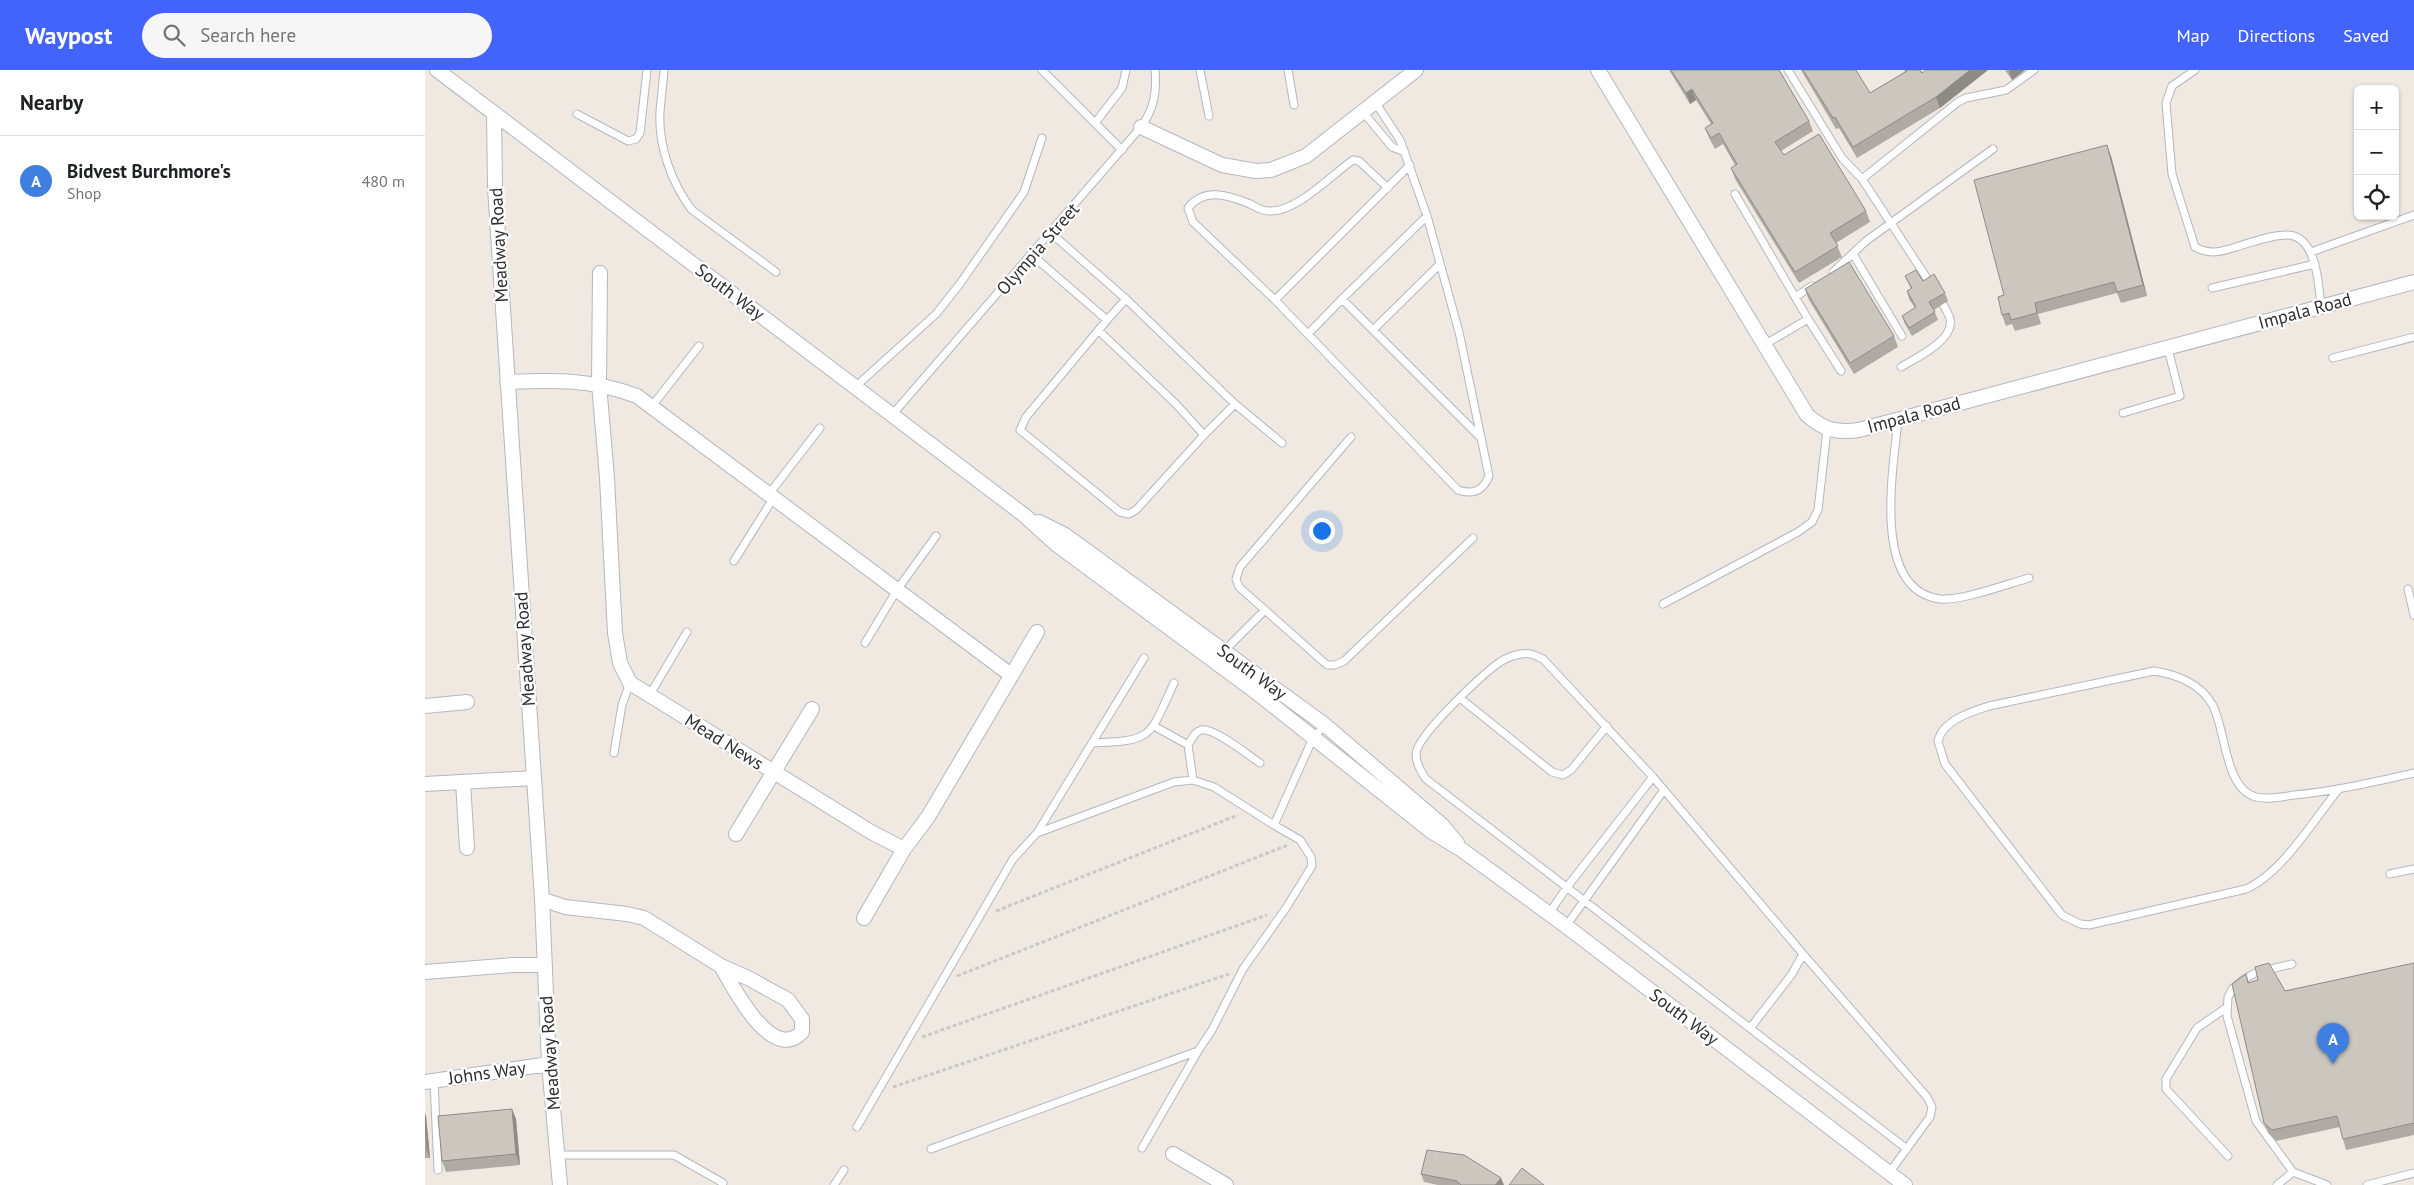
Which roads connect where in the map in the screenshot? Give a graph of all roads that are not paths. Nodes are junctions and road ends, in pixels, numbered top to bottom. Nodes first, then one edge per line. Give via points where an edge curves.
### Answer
1 (437, 70) edge
2 (647, 70) edge
3 (664, 70) edge
4 (1042, 70) edge
5 (1125, 70) edge
6 (1155, 70) edge
7 (1201, 70) edge
8 (1288, 70) edge
9 (1416, 70) edge
10 (1598, 70) edge
11 (1789, 70) edge
12 (2034, 70) edge
13 (2195, 70) edge
14 (1375, 102) junction
15 (1295, 104) dead end
16 (1363, 112) junction
17 (493, 113) junction
18 (577, 114) dead end
19 (1209, 116) dead end
20 (1095, 123) junction
21 (1141, 127) junction
22 (1042, 138) dead end
23 (1993, 149) dead end
24 (1123, 150) junction
25 (1405, 152) junction
26 (1410, 165) junction
27 (1862, 179) junction
28 (1387, 188) junction
29 (1735, 194) edge
30 (2414, 215) edge
31 (1427, 216) junction
32 (1891, 223) junction
33 (1051, 233) junction
34 (2311, 252) junction
35 (1853, 254) junction
36 (1031, 255) junction
37 (1440, 264) junction
38 (2315, 264) junction
39 (600, 272) dead end
40 (776, 272) dead end
41 (1830, 275) edge
42 (1823, 280) edge
43 (2414, 282) edge
44 (1932, 286) edge
45 (2213, 288) dead end
46 (1795, 297) junction
47 (1126, 299) junction
48 (1342, 299) junction
49 (1275, 300) junction
50 (1943, 304) edge
51 (2321, 307) junction
52 (1808, 319) junction
53 (1107, 320) junction
54 (1373, 330) junction
55 (1099, 331) junction
56 (1308, 334) junction
57 (1902, 336) dead end
58 (2414, 337) edge
59 (1764, 345) junction
60 (699, 346) dead end
61 (2168, 349) junction
62 (2333, 358) dead end
63 (1901, 367) dead end
64 (1841, 371) dead end
65 (507, 382) junction
66 (599, 384) junction
67 (855, 387) junction
68 (1235, 404) junction
69 (652, 406) junction
70 (2123, 413) dead end
71 (892, 415) junction
72 (1898, 420) junction
73 (820, 428) dead end
74 (1827, 430) junction
75 (1204, 435) junction
76 (1351, 437) dead end
77 (1482, 438) junction
78 (1282, 443) dead end
79 (772, 496) junction
80 (936, 536) dead end
81 (1473, 538) dead end
82 (734, 561) dead end
83 (2029, 578) dead end
84 (2408, 589) dead end
85 (897, 590) junction
86 (1663, 604) dead end
87 (1265, 610) junction
88 (2414, 615) edge
89 (687, 632) dead end
90 (1037, 632) dead end
91 (865, 643) dead end
92 (1219, 656) junction
93 (1144, 658) dead end
94 (1011, 676) junction
95 (630, 683) junction
96 (1174, 683) dead end
97 (649, 696) junction
98 (1460, 698) junction
99 (467, 702) dead end
100 (425, 706) edge
101 (811, 709) dead end
102 (1325, 725) junction
103 (1154, 726) junction
104 (1607, 726) junction
105 (1313, 738) junction
106 (1092, 743) junction
107 (1188, 745) junction
108 (614, 753) dead end
109 (1260, 763) dead end
110 (774, 773) junction
111 (2414, 773) edge
112 (1653, 777) junction
113 (534, 778) junction
114 (1193, 780) junction
115 (463, 782) junction
116 (425, 784) edge
117 (1664, 790) junction
118 (2338, 790) junction
119 (1274, 825) junction
120 (1037, 833) junction
121 (736, 834) dead end
122 (467, 848) dead end
123 (904, 848) junction
124 (1462, 850) junction
125 (2414, 869) edge
126 (2390, 874) dead end
127 (1567, 887) junction
128 (543, 899) junction
129 (1585, 900) junction
130 (1548, 915) junction
131 (864, 918) dead end
132 (1566, 926) junction
133 (1803, 954) junction
134 (2292, 964) dead end
135 (545, 965) junction
136 (721, 966) junction
137 (425, 972) edge
138 (2226, 1008) junction
139 (1751, 1027) junction
140 (1198, 1051) junction
141 (549, 1064) junction
142 (429, 1081) edge
143 (857, 1127) dead end
144 (1142, 1148) dead end
145 (931, 1149) dead end
146 (1907, 1149) junction
147 (1173, 1154) dead end
148 (558, 1155) junction
149 (2228, 1156) dead end
150 (438, 1170) dead end
151 (843, 1170) dead end
152 (2293, 1172) junction
153 (1889, 1173) junction
154 (2414, 1173) edge
155 (723, 1183) dead end
156 (560, 1185) edge
157 (834, 1185) edge
158 (1226, 1185) edge
159 (1905, 1185) edge
160 (2277, 1185) edge
161 (2327, 1185) edge
162 (2367, 1185) edge

1 - 17 street, South Way
2 - 18 lane via 640,133 636,139 628,141
3 - 40 lane via 660,113 664,152 683,199 692,210
4 - 20 lane
5 - 20 lane via 1121,88
6 - 21 lane, Olympia Street via 1156,96
7 - 19 lane
8 - 15 lane
9 - 14 street
10 - 59 street
11 - 27 lane via 1842,158
12 - 27 lane via 2007,90 1958,102
13 - 34 lane via 2172,86 2166,103 2172,174 2195,246 2205,252 2223,251 2266,238 2291,235
14 - 16 street
14 - 25 lane
16 - 21 street via 1306,156 1271,170 1256,171 1222,165
16 - 25 lane via 1392,147
17 - 65 street, Meadway Road
17 - 67 street, South Way
20 - 24 lane
21 - 24 lane, Olympia Street
22 - 67 lane via 1024,192 959,285 936,314
23 - 32 lane
24 - 33 lane, Olympia Street
25 - 26 lane
26 - 28 lane
26 - 31 lane
27 - 32 lane
28 - 49 lane
28 - 49 lane via 1359,161 1353,160 1282,211 1266,211 1225,196 1204,194 1195,199 1188,208 1193,222
29 - 46 lane
30 - 34 lane
31 - 37 lane
31 - 48 lane
32 - 35 lane
32 - 44 lane
33 - 36 lane, Olympia Street
33 - 47 lane
34 - 38 lane
35 - 41 lane
35 - 57 lane
36 - 53 lane
36 - 71 lane, Olympia Street
37 - 54 lane
37 - 77 lane via 1459,332
38 - 45 lane
38 - 51 lane
39 - 66 street
42 - 46 lane
43 - 51 street, Impala Road
46 - 52 lane
47 - 53 lane
47 - 68 lane
48 - 54 lane
48 - 56 lane
49 - 56 lane
50 - 63 lane via 1950,320 1949,331 1942,341
51 - 61 street, Impala Road
52 - 59 lane
52 - 64 lane
53 - 55 lane
54 - 77 lane
55 - 75 lane
55 - 75 lane via 1026,417 1020,430 1023,434 1120,512 1129,514
56 - 77 lane via 1458,490 1476,492 1485,485 1489,476
58 - 62 lane
59 - 74 street via 1807,415
60 - 69 lane
61 - 70 lane via 2180,396
61 - 72 street, Impala Road
65 - 66 street via 575,380
65 - 113 street, Meadway Road
66 - 69 street via 637,396
66 - 95 street via 615,632 620,663
67 - 71 street, South Way
68 - 75 lane
68 - 78 lane
69 - 79 street
71 - 92 street, South Way via 1024,515 1065,535
72 - 74 street, Impala Road via 1845,432
72 - 83 lane via 1889,512 1895,549 1906,577 1917,589 1942,599
73 - 79 lane
74 - 86 lane via 1818,510 1812,522
76 - 87 lane via 1240,568 1236,579 1239,587
79 - 82 lane
79 - 85 street
80 - 85 lane
81 - 87 lane via 1344,661 1335,665 1327,665
84 - 88 lane
85 - 91 lane
85 - 94 street
87 - 92 lane
89 - 97 lane
90 - 94 street
92 - 102 street, South Way
92 - 105 street, South Way
93 - 106 lane
94 - 123 street via 928,817
95 - 97 street, Mead News
95 - 108 lane via 622,705
96 - 103 lane
97 - 110 street, Mead News
98 - 104 lane via 1502,660 1532,654 1543,659
98 - 104 lane via 1552,772 1563,775 1571,770
98 - 127 lane via 1421,741 1416,754 1419,770 1426,779
99 - 100 street
101 - 110 street
102 - 105 lane
102 - 124 street, South Way via 1442,825
103 - 106 lane via 1145,736 1129,742
103 - 107 lane
104 - 112 lane
105 - 119 lane
105 - 124 street, South Way via 1433,832
106 - 120 lane
107 - 109 lane via 1195,733 1203,730 1213,732
107 - 114 lane
110 - 121 street
110 - 123 street, Mead News via 871,832
111 - 118 lane
112 - 117 lane
112 - 127 lane
113 - 115 street
113 - 128 street, Meadway Road
114 - 119 lane via 1214,787
114 - 120 lane via 1174,782
115 - 116 street
115 - 122 street
117 - 129 lane
117 - 133 lane
118 - 118 lane via 2274,871 2256,884 2089,925 2080,924 2061,915 1945,764 1938,741 1945,728 1989,706 2154,671 2186,680 2212,704 2233,774 2244,792 2266,798
119 - 140 lane via 1300,840 1311,856 1312,866 1243,969
120 - 143 lane via 1013,859
123 - 131 street
124 - 130 street, South Way
125 - 126 lane
127 - 129 lane
127 - 130 lane
128 - 135 street, Meadway Road
128 - 136 street via 565,907 644,918
129 - 132 lane
129 - 139 lane
130 - 132 street, South Way
132 - 153 street, South Way
133 - 139 lane
133 - 146 lane via 1927,1097 1932,1107 1931,1117
134 - 138 lane via 2255,973 2243,980 2233,988
135 - 137 street
135 - 141 street, Meadway Road
136 - 136 street via 750,1014 770,1034 779,1040 787,1040 802,1032 802,1019 788,1000
138 - 149 lane via 2197,1028 2166,1079 2166,1089
138 - 152 lane via 2256,1121
139 - 146 lane
140 - 144 lane
140 - 145 lane
141 - 142 street, Johns Way
141 - 148 street, Meadway Road
142 - 150 lane
146 - 153 lane
147 - 158 street
148 - 155 lane via 674,1155
148 - 156 street, Meadway Road
151 - 157 lane
152 - 160 lane
152 - 161 lane
153 - 159 street, South Way
154 - 162 lane

